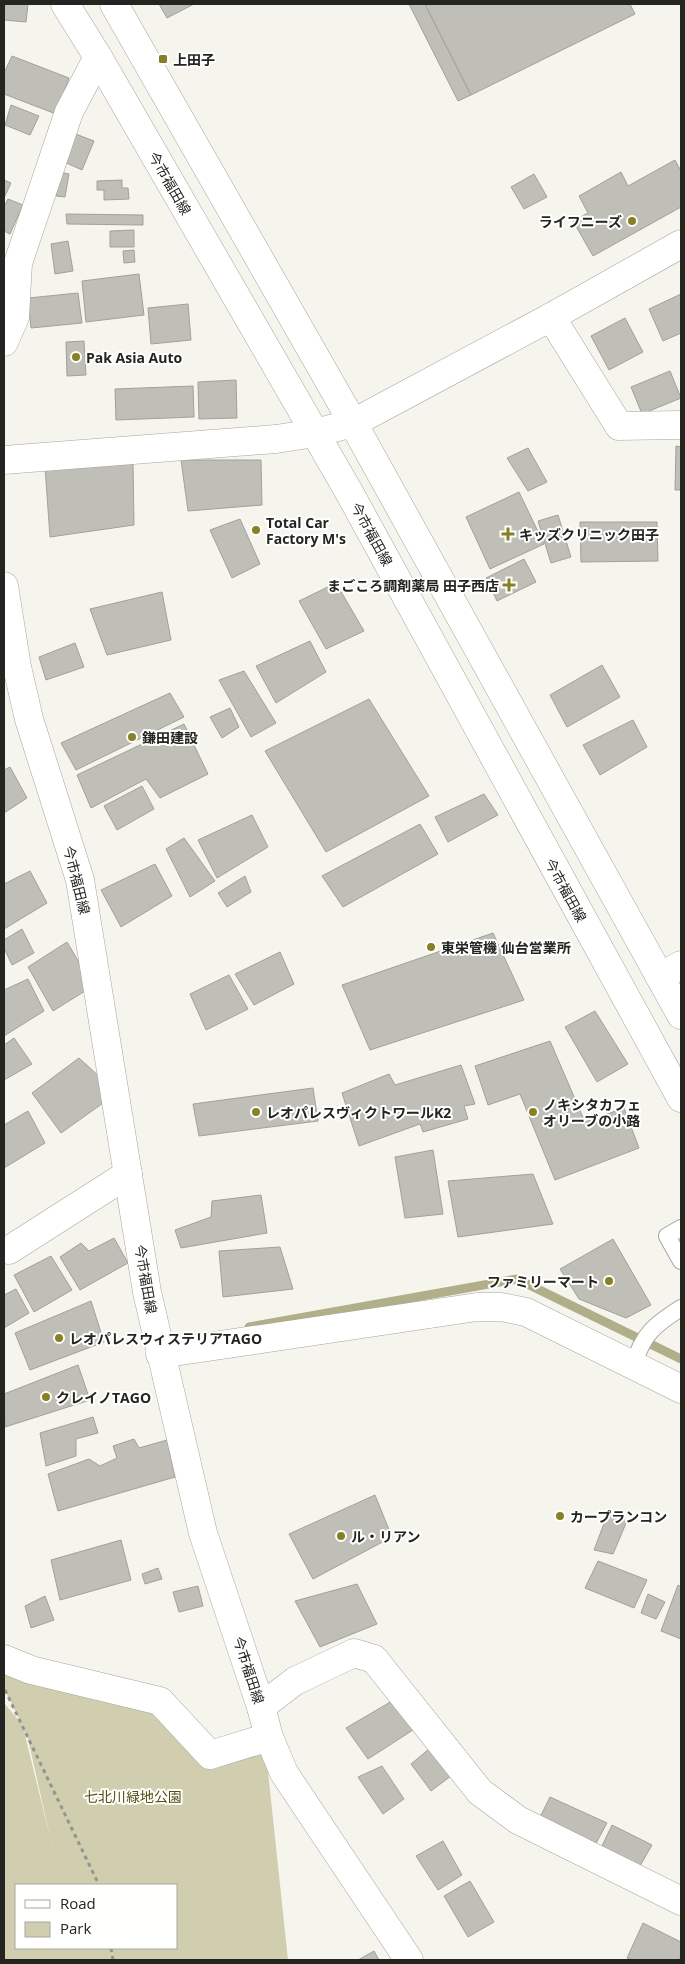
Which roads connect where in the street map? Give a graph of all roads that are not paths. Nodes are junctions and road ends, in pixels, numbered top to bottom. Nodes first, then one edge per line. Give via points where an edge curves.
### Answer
1 (65, 4) edge
2 (114, 4) edge
3 (98, 57) junction
4 (681, 244) edge
5 (552, 317) junction
6 (4, 342) edge
7 (354, 423) junction
8 (681, 425) edge
9 (315, 433) junction
10 (4, 460) edge
11 (4, 586) edge
12 (10, 670) edge
13 (671, 971) edge
14 (681, 1015) edge
15 (681, 1098) edge
16 (128, 1174) junction
17 (681, 1228) edge
18 (9, 1250) dead end
19 (681, 1261) edge
20 (681, 1308) edge
21 (639, 1351) junction
22 (160, 1354) junction
23 (681, 1390) edge
24 (4, 1659) edge
25 (261, 1706) junction
26 (269, 1737) junction
27 (681, 1901) edge
28 (409, 1960) edge

1 - 3 main road, 今市福田線
2 - 7 main road
3 - 6 main road via 69,112 18,263 15,317
3 - 9 main road, 今市福田線
4 - 5 main road
5 - 7 main road
5 - 8 main road via 619,426
7 - 9 main road
7 - 13 main road
9 - 10 main road via 276,439
9 - 15 main road, 今市福田線
11 - 12 main road, 今市福田線
12 - 16 main road, 今市福田線 via 29,719 80,880
13 - 14 main road
16 - 18 main road
16 - 22 main road, 今市福田線
17 - 19 lane via 667,1236
20 - 21 lane via 655,1324
21 - 22 main road via 526,1312 477,1307
21 - 23 main road
22 - 25 main road, 今市福田線 via 203,1533
24 - 26 main road via 31,1670 160,1701 210,1755
25 - 26 main road, 今市福田線
25 - 27 main road via 295,1682 354,1653 374,1659 480,1792 518,1820
26 - 28 main road, 今市福田線 via 284,1773

